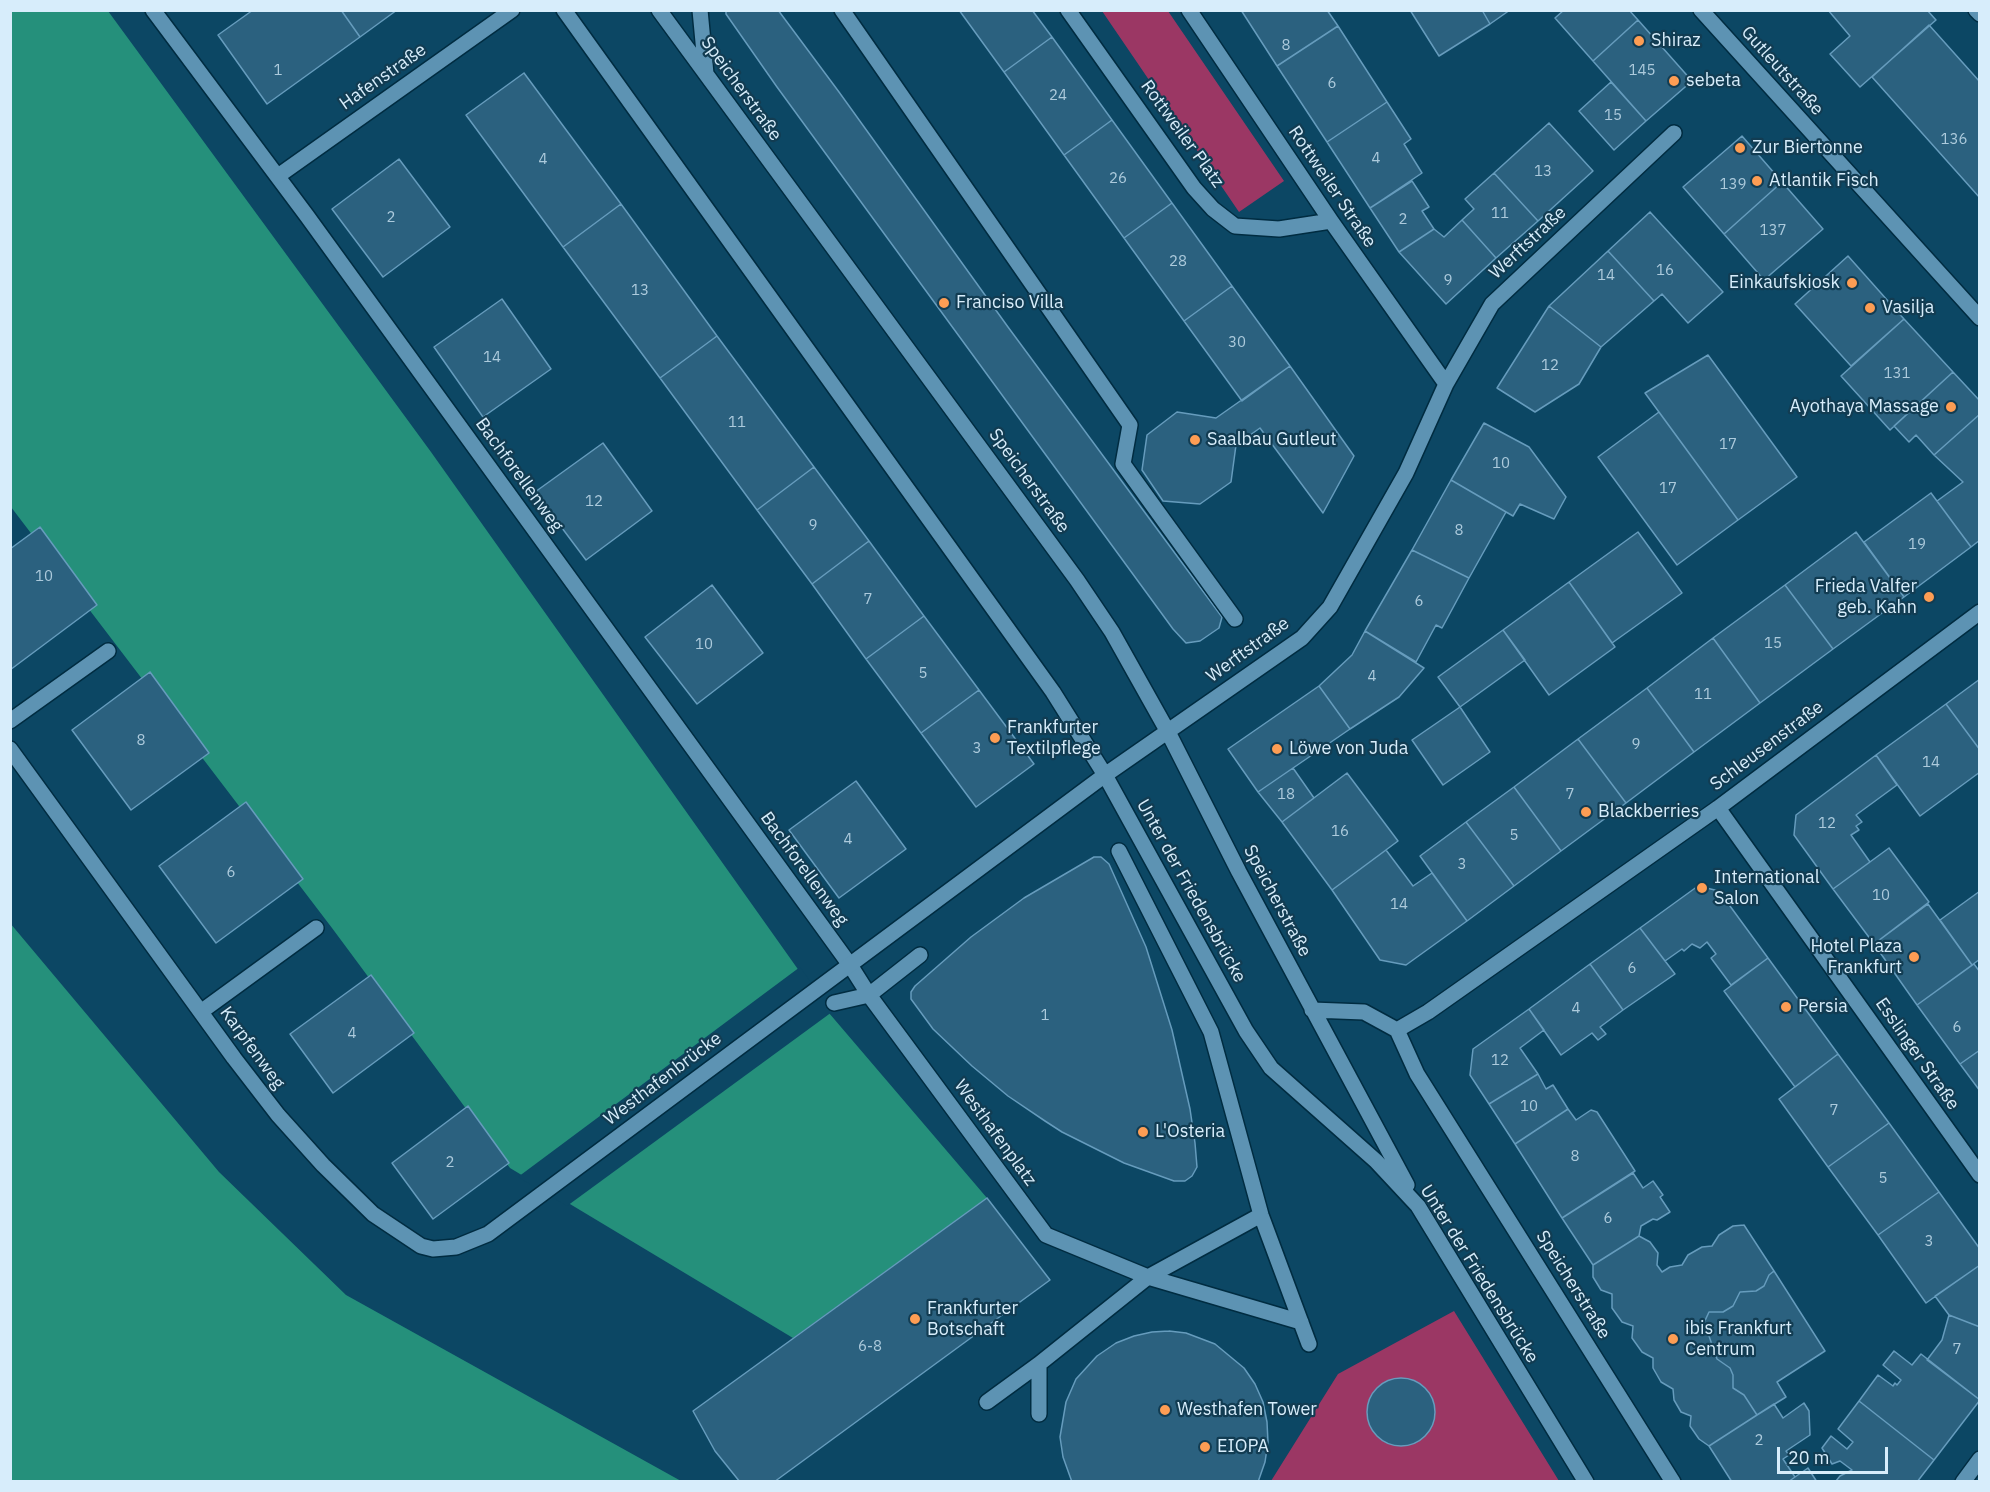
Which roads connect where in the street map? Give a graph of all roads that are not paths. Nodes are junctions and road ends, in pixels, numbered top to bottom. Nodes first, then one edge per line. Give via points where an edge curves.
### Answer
1 (153, 10) edge
2 (512, 10) edge
3 (564, 10) edge
4 (659, 10) edge
5 (700, 10) edge
6 (842, 10) edge
7 (1068, 10) edge
8 (1189, 10) edge
9 (1701, 10) edge
10 (1976, 10) edge
11 (1980, 14) edge
12 (706, 74) junction
13 (1674, 134) dead end
14 (278, 176) junction
15 (1331, 221) junction
16 (1980, 318) edge
17 (1446, 384) junction
18 (1980, 612) edge
19 (1235, 619) dead end
20 (108, 651) dead end
21 (10, 721) edge
22 (1168, 732) junction
23 (10, 749) edge
24 (1105, 775) junction
25 (1718, 808) junction
26 (1119, 851) dead end
27 (316, 928) dead end
28 (920, 955) dead end
29 (850, 965) junction
30 (822, 985) joint
31 (869, 995) junction
32 (834, 1003) dead end
33 (1312, 1010) junction
34 (202, 1011) junction
35 (1397, 1030) junction
36 (1980, 1175) edge
37 (528, 1204) joint
38 (1418, 1206) junction
39 (1261, 1215) junction
40 (1148, 1277) junction
41 (1301, 1322) junction
42 (1309, 1344) dead end
43 (1039, 1364) junction
44 (987, 1402) dead end
45 (1039, 1414) dead end
46 (1980, 1459) edge
47 (1586, 1482) edge
48 (1673, 1482) edge
49 (1963, 1482) edge

1 - 14 street, Bachforellenweg
2 - 14 street, Hafenstraße
3 - 24 street via 1053,692
4 - 12 street, Speicherstraße
5 - 12 street
6 - 19 street via 1130,425 1123,464
7 - 15 street, Rottweiler Platz via 1194,188 1234,226 1279,229
8 - 15 street, Rottweiler Straße
9 - 16 street, Gutleutstraße
10 - 11 street
12 - 22 street, Speicherstraße via 1077,580 1112,632
13 - 17 street, Werftstraße via 1492,304
14 - 29 street, Bachforellenweg
15 - 17 street, Rottweiler Straße
17 - 22 street, Werftstraße via 1406,473 1330,606 1302,638
18 - 25 street, Schleusenstraße
20 - 21 street
22 - 24 street, Werftstraße
22 - 33 street, Speicherstraße
23 - 34 street, Karpfenweg
24 - 29 street, Werftstraße
24 - 38 street, Unter der Friedensbrücke via 1246,1031 1271,1068 1376,1161
25 - 35 street, Schleusenstraße
25 - 36 street, Esslinger Straße
26 - 39 street via 1211,1032
27 - 34 street
28 - 31 street
29 - 30 street, Werftstraße
29 - 31 street, Westhafenplatz
30 - 37 street, Westhafenbrücke
31 - 32 street
31 - 40 street, Westhafenplatz via 1047,1235
33 - 35 street via 1364,1012
33 - 38 street, Speicherstraße
34 - 37 street, Karpfenweg via 278,1114 323,1166 373,1214 421,1246 456,1247 488,1234
35 - 48 street, Speicherstraße via 1417,1074
38 - 47 street, Unter der Friedensbrücke
39 - 40 street
39 - 41 street
40 - 41 street, Westhafenplatz
40 - 43 street
41 - 42 street
43 - 44 street
43 - 45 street
46 - 49 street

